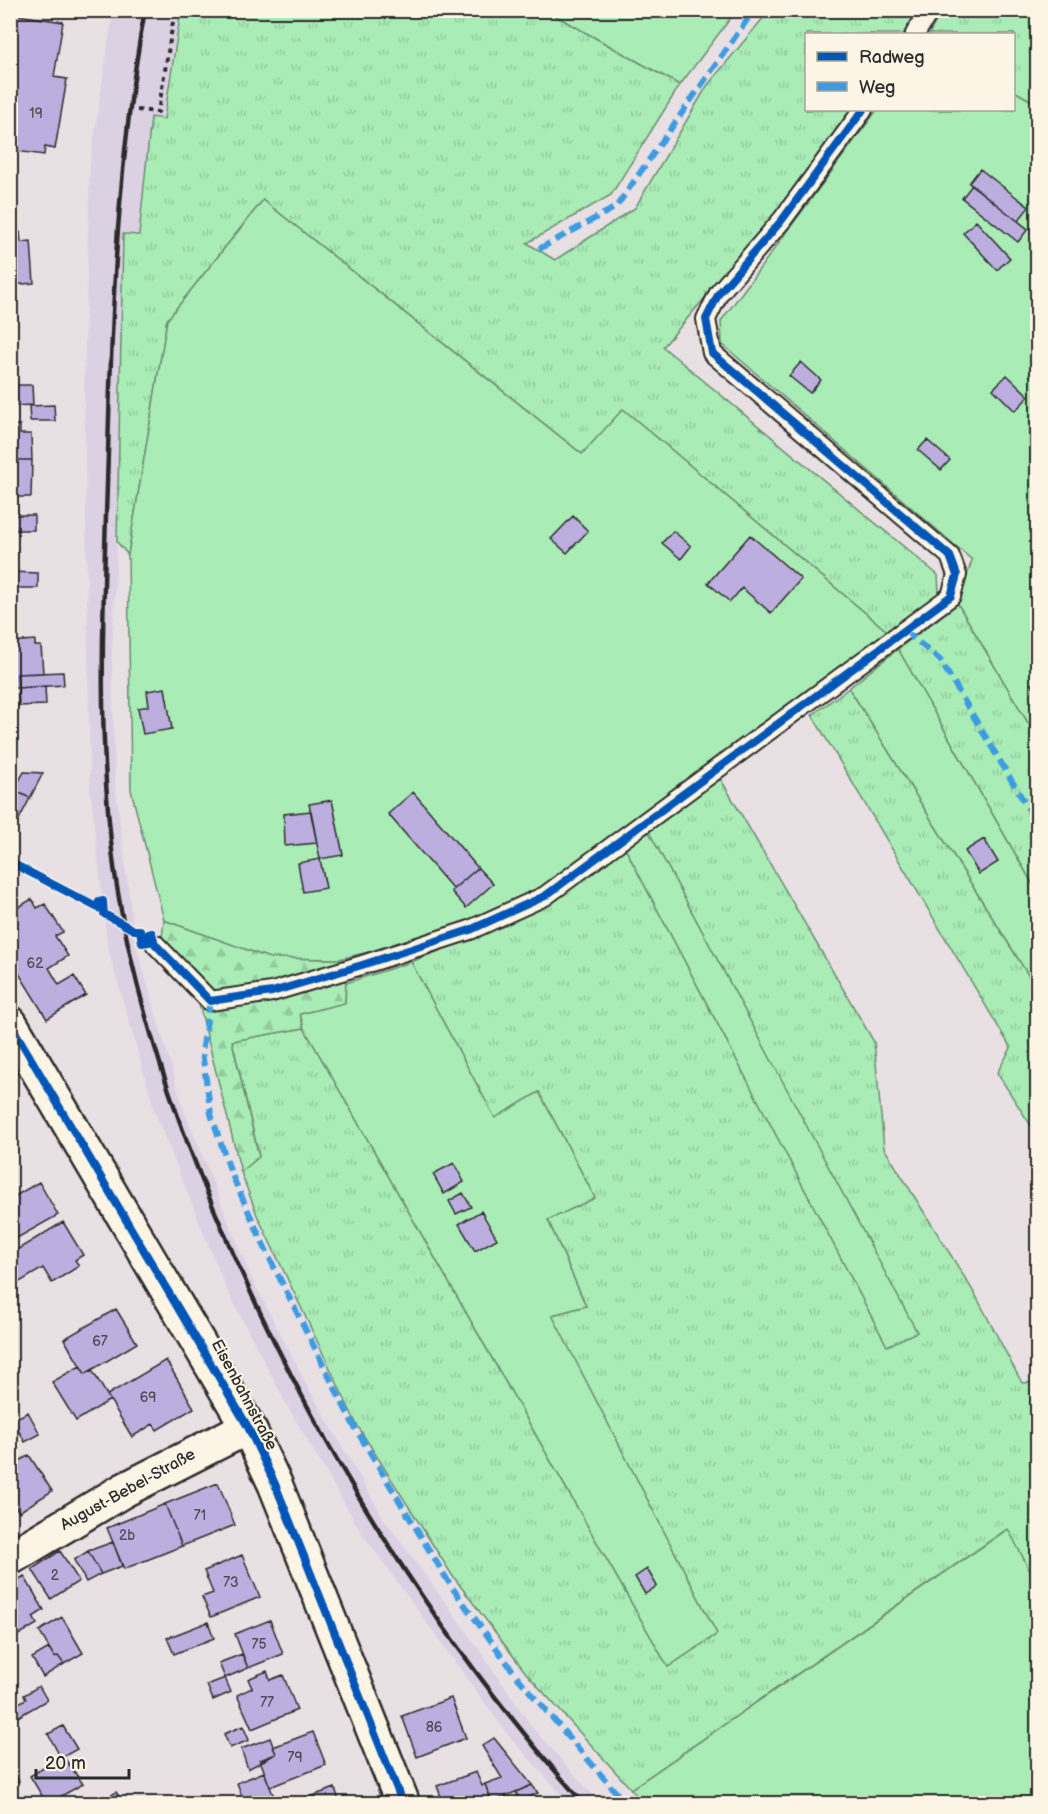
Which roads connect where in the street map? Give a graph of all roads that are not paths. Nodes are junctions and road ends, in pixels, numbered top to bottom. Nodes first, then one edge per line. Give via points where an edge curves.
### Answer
1 (930, 10) edge
2 (916, 33) edge
3 (862, 111) edge
4 (155, 944) road end
5 (10, 1023) edge
6 (248, 1427) junction
7 (10, 1558) edge
8 (403, 1803) edge

1 - 2 lane
3 - 4 lane via 782,220 719,293 706,319 712,353 950,556 957,575 951,596 555,889 516,911 459,934 272,992 210,1001
5 - 6 main road, Eisenbahnstraße
6 - 7 main road, August-Bebel-Straße via 124,1490
6 - 8 main road, Eisenbahnstraße via 275,1484

